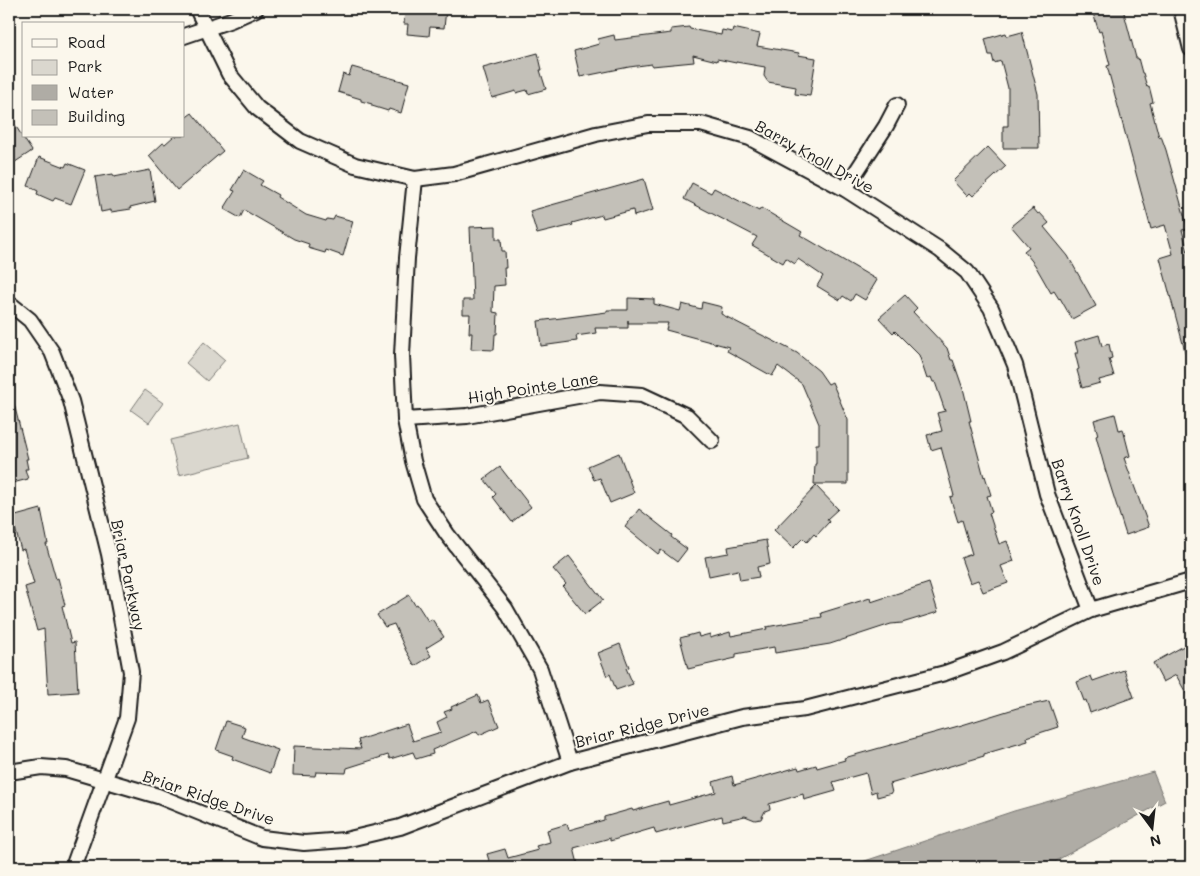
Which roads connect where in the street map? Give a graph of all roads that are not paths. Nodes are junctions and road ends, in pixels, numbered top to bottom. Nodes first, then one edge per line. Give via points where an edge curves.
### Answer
1 (197, 9) edge
2 (256, 9) edge
3 (1181, 9) edge
4 (205, 28) junction
5 (185, 36) edge
6 (1191, 49) edge
7 (897, 105) dead end
8 (415, 179) junction
9 (845, 189) junction
10 (9, 303) edge
11 (405, 420) junction
12 (712, 441) dead end
13 (1191, 581) edge
14 (1091, 610) junction
15 (570, 762) junction
16 (9, 772) edge
17 (103, 781) junction
18 (73, 867) edge

1 - 4 street, Barry Knoll Drive
2 - 4 street
3 - 6 street
4 - 5 street
4 - 8 street, Barry Knoll Drive via 228,74 257,108 300,141 355,165
7 - 9 street
8 - 9 street, Barry Knoll Drive via 454,174 596,134 648,124 701,124 750,138
8 - 11 street via 402,355
9 - 14 street, Barry Knoll Drive via 940,250 967,272 991,308 1015,365 1048,494
10 - 17 street, Briar Parkway via 30,320 52,352 71,401 109,554 131,672 127,718
11 - 12 street, High Pointe Lane via 467,416 600,392 642,395 687,416
11 - 15 street via 424,499 505,608 540,669
13 - 14 street, Briar Ridge Drive
14 - 15 street, Briar Ridge Drive via 1003,652 945,673 805,709 742,717
15 - 17 street, Briar Ridge Drive via 400,827 345,840 304,843 262,838 158,796
16 - 17 street, Briar Ridge Drive via 58,768
17 - 18 street, Briar Parkway

